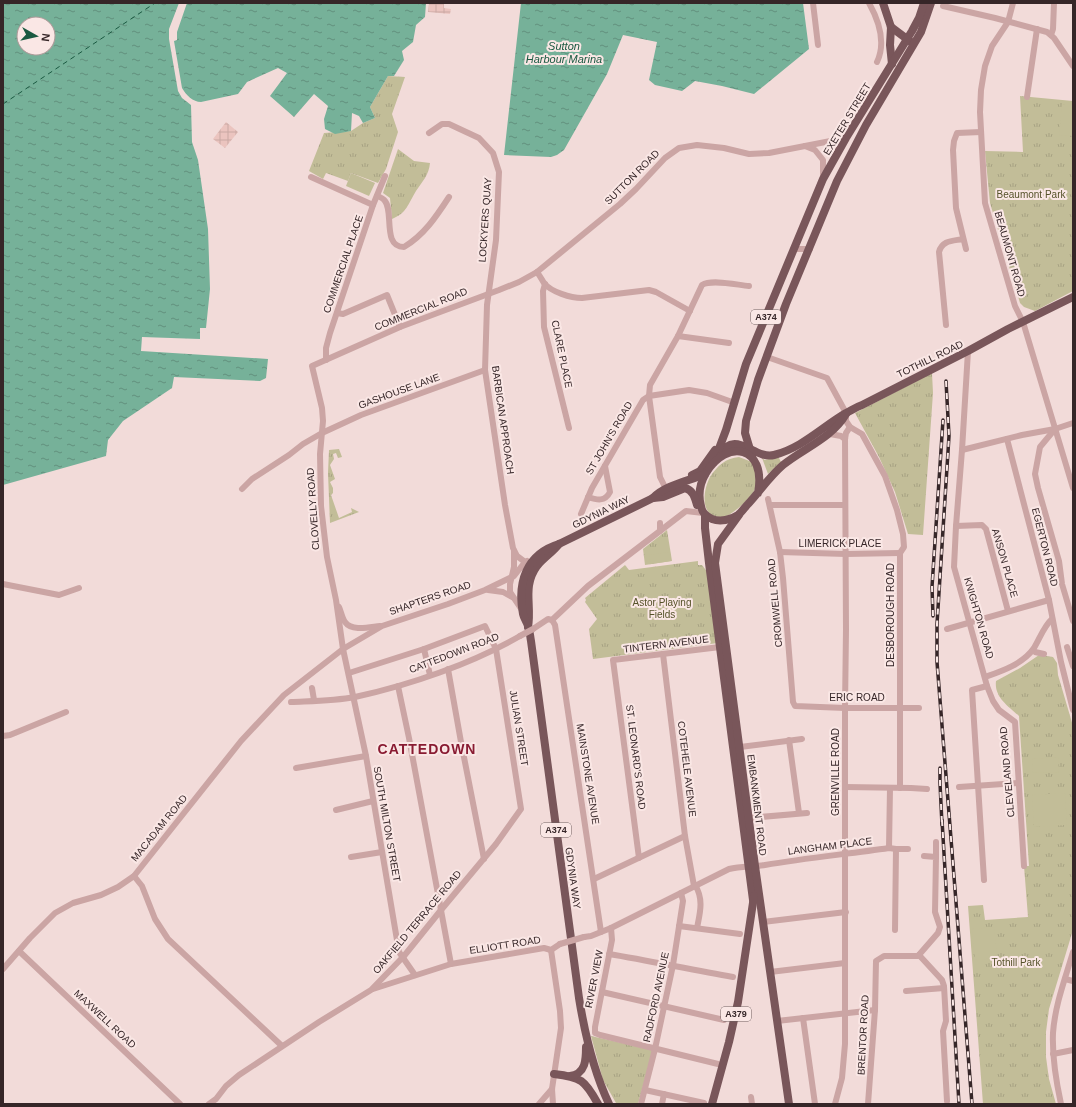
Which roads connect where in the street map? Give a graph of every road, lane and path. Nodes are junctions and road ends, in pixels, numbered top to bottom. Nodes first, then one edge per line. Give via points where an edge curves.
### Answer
1 (813, 3) edge
2 (869, 3) edge
3 (883, 3) edge
4 (924, 3) edge
5 (931, 3) edge
6 (1013, 3) edge
7 (1054, 3) edge
8 (943, 6) dead end
9 (1008, 22) junction
10 (891, 27) junction
11 (1037, 29) junction
12 (1051, 35) junction
13 (910, 42) junction
14 (818, 46) dead end
15 (877, 62) dead end
16 (892, 64) junction
17 (1073, 66) edge
18 (1027, 97) dead end
19 (866, 125) junction
20 (981, 132) junction
21 (429, 133) dead end
22 (846, 138) junction
23 (805, 146) junction
24 (385, 176) dead end
25 (311, 177) dead end
26 (823, 178) junction
27 (377, 196) junction
28 (449, 197) dead end
29 (373, 205) junction
30 (963, 239) junction
31 (795, 249) junction
32 (810, 249) junction
33 (966, 249) dead end
34 (538, 272) junction
35 (545, 284) junction
36 (749, 286) dead end
37 (488, 294) junction
38 (1073, 297) edge
39 (690, 311) junction
40 (337, 313) junction
41 (1023, 322) junction
42 (946, 325) dead end
43 (400, 328) junction
44 (678, 336) junction
45 (730, 343) dead end
46 (968, 351) junction
47 (767, 357) junction
48 (326, 360) junction
49 (312, 366) joint
50 (485, 370) junction
51 (649, 396) junction
52 (735, 403) junction
53 (846, 413) junction
54 (1073, 423) edge
55 (850, 427) junction
56 (568, 428) dead end
57 (1055, 429) junction
58 (726, 430) junction
59 (322, 434) junction
60 (830, 434) junction
61 (844, 439) junction
62 (1007, 439) junction
63 (748, 448) junction
64 (962, 450) junction
65 (752, 456) junction
66 (716, 460) junction
67 (605, 466) junction
68 (705, 474) junction
69 (678, 484) junction
70 (666, 488) junction
71 (1073, 488) edge
72 (242, 489) dead end
73 (758, 493) junction
74 (588, 497) junction
75 (653, 498) junction
76 (844, 505) junction
77 (703, 513) junction
78 (581, 514) dead end
79 (739, 515) junction
80 (660, 523) dead end
81 (956, 526) junction
82 (660, 531) junction
83 (559, 544) junction
84 (513, 548) junction
85 (780, 552) junction
86 (900, 553) junction
87 (846, 554) junction
88 (535, 558) junction
89 (525, 562) junction
90 (511, 578) junction
91 (3, 584) edge
92 (79, 588) dead end
93 (485, 590) junction
94 (512, 597) junction
95 (336, 600) junction
96 (1049, 600) junction
97 (1008, 610) junction
98 (523, 612) junction
99 (1052, 619) junction
100 (552, 620) junction
101 (1073, 620) edge
102 (970, 623) junction
103 (382, 626) junction
104 (528, 627) junction
105 (947, 629) dead end
106 (1056, 637) junction
107 (1073, 643) edge
108 (720, 647) junction
109 (1067, 647) junction
110 (344, 649) junction
111 (424, 649) junction
112 (496, 649) junction
113 (1033, 650) junction
114 (663, 654) junction
115 (1044, 654) dead end
116 (613, 660) joint
117 (1073, 666) edge
118 (448, 669) junction
119 (349, 673) junction
120 (430, 675) junction
121 (985, 677) junction
122 (398, 686) junction
123 (987, 686) junction
124 (312, 688) dead end
125 (353, 697) junction
126 (314, 700) junction
127 (291, 702) dead end
128 (795, 706) joint
129 (844, 708) junction
130 (899, 708) junction
131 (919, 708) dead end
132 (1073, 710) edge
133 (66, 712) dead end
134 (3, 736) edge
135 (802, 739) dead end
136 (789, 740) junction
137 (740, 747) junction
138 (366, 756) junction
139 (296, 768) dead end
140 (1018, 783) junction
141 (978, 786) junction
142 (845, 787) junction
143 (959, 787) dead end
144 (890, 788) junction
145 (900, 788) junction
146 (927, 789) dead end
147 (373, 801) junction
148 (336, 810) dead end
149 (521, 810) joint
150 (799, 813) junction
151 (807, 813) dead end
152 (749, 818) junction
153 (686, 836) junction
154 (936, 842) dead end
155 (893, 849) junction
156 (908, 849) dead end
157 (382, 852) junction
158 (846, 854) junction
159 (924, 856) dead end
160 (936, 857) junction
161 (351, 858) dead end
162 (484, 858) junction
163 (639, 858) junction
164 (752, 866) junction
165 (1024, 866) dead end
166 (134, 876) junction
167 (594, 879) junction
168 (984, 880) dead end
169 (758, 883) junction
170 (694, 885) junction
171 (681, 893) junction
172 (753, 900) junction
173 (441, 910) junction
174 (846, 912) junction
175 (763, 922) junction
176 (679, 926) junction
177 (611, 928) junction
178 (697, 928) junction
179 (895, 930) dead end
180 (602, 932) junction
181 (740, 934) dead end
182 (551, 950) junction
183 (19, 951) junction
184 (1073, 952) edge
185 (609, 954) junction
186 (919, 955) junction
187 (404, 956) junction
188 (845, 963) junction
189 (450, 964) junction
190 (673, 965) junction
191 (3, 969) edge
192 (770, 972) junction
193 (416, 975) junction
194 (733, 977) dead end
195 (1064, 979) junction
196 (1073, 981) edge
197 (944, 988) junction
198 (371, 990) junction
199 (906, 991) dead end
200 (602, 992) junction
201 (664, 1006) junction
202 (875, 1010) junction
203 (846, 1013) junction
204 (803, 1018) junction
205 (724, 1020) dead end
206 (777, 1021) junction
207 (585, 1034) junction
208 (282, 1046) junction
209 (655, 1049) junction
210 (1073, 1050) edge
211 (1053, 1054) junction
212 (718, 1064) dead end
213 (554, 1074) junction
214 (570, 1076) junction
215 (552, 1089) junction
216 (645, 1090) junction
217 (664, 1094) junction
218 (751, 1097) dead end
219 (947, 1101) dead end
220 (215, 1102) edge
221 (181, 1103) edge
222 (708, 1103) edge
223 (210, 1104) edge
224 (539, 1104) edge
225 (553, 1104) edge
226 (598, 1104) edge
227 (609, 1104) edge
228 (641, 1104) edge
229 (662, 1104) edge
230 (752, 1104) edge
231 (789, 1104) edge
232 (815, 1104) edge
233 (836, 1104) edge
234 (868, 1104) edge
235 (1061, 1104) edge

1 - 14 street
2 - 15 street via 879,27 881,46
3 - 10 main road
4 - 13 main road, EXETER STREET / A374
5 - 13 main road, EXETER STREET / A374 via 921,31
6 - 9 street, BEAUMONT ROAD
7 - 12 street
8 - 9 street
9 - 11 street
9 - 20 street, BEAUMONT ROAD via 992,46 985,66 981,90
10 - 13 main road
10 - 16 main road
11 - 12 street
11 - 18 street
12 - 17 street
13 - 16 main road, EXETER STREET / A374
13 - 19 main road, EXETER STREET / A374
16 - 22 main road, EXETER STREET / A374
19 - 22 main road
19 - 32 main road, EXETER STREET / A374 via 837,181
20 - 30 street via 957,133 954,141 956,208
20 - 41 street, BEAUMONT ROAD via 985,203 1015,306
21 - 37 street, LOCKYERS QUAY via 442,124 449,124 479,138 493,153 499,172 499,190 496,240
22 - 23 street, SUTTON ROAD
22 - 26 main road, EXETER STREET / A374
23 - 26 street via 814,150 824,160
23 - 34 street, SUTTON ROAD via 769,154 749,154 697,145 679,148 665,158 620,204
24 - 27 street, COMMERCIAL PLACE
25 - 29 street
26 - 31 main road, EXETER STREET / A374
27 - 28 street via 387,203 392,239 404,248 423,232
27 - 29 street, COMMERCIAL PLACE
29 - 40 street, COMMERCIAL PLACE
30 - 33 street
30 - 42 street via 944,243 939,252
31 - 32 street
31 - 52 main road, EXETER STREET / A374 via 746,364
32 - 47 main road, EXETER STREET / A374
34 - 35 street
34 - 37 street, COMMERCIAL ROAD
35 - 39 street via 574,298 649,290
35 - 56 street, CLARE PLACE via 544,327
36 - 39 street, ST JOHN'S ROAD via 706,283 702,285
37 - 43 street, COMMERCIAL ROAD
37 - 50 street, BARBICAN APPROACH
38 - 41 main road, TOTHILL ROAD
39 - 44 street, ST JOHN'S ROAD
40 - 43 street via 342,314 387,295
40 - 48 street, COMMERCIAL PLACE via 326,348
41 - 46 main road, TOTHILL ROAD
41 - 57 street, BEAUMONT ROAD
43 - 48 street, COMMERCIAL ROAD
44 - 45 street
44 - 51 street, ST JOHN'S ROAD via 650,385
46 - 53 main road, TOTHILL ROAD
46 - 64 street, KNIGHTON ROAD
47 - 53 street via 827,378
47 - 63 main road, EXETER STREET / A374 via 746,422
48 - 49 street, COMMERCIAL ROAD
49 - 59 street, CLOVELLY ROAD via 322,408
50 - 59 street, GASHOUSE LANE via 361,415
50 - 84 street, BARBICAN APPROACH
51 - 52 street via 690,390 708,393
51 - 67 street, ST JOHN'S ROAD via 643,400
51 - 70 street via 660,477
52 - 58 main road, EXETER STREET / A374
53 - 55 street via 846,421
53 - 60 main road, TOTHILL ROAD
53 - 63 main road, TOTHILL ROAD via 799,445 779,453 761,454
54 - 57 street
55 - 61 street, GRENVILLE ROAD
55 - 86 street, DESBOROUGH ROAD via 862,434 885,476 903,534 904,547
57 - 62 street
57 - 71 street, BEAUMONT ROAD
57 - 101 street via 1040,447 1035,474
58 - 66 main road, EXETER STREET / A374
58 - 69 main road, A374 via 700,471
59 - 72 street, GASHOUSE LANE via 252,479
59 - 95 street, CLOVELLY ROAD via 321,506 327,557
60 - 61 street
60 - 73 main road, TOTHILL ROAD via 774,472
61 - 76 street, GRENVILLE ROAD
62 - 64 street
62 - 96 street, EGERTON ROAD
63 - 65 main road, EXETER STREET / A374
63 - 66 main road, TOTHILL ROAD via 732,444 724,449
64 - 81 street, KNIGHTON ROAD
65 - 66 main road via 736,452
65 - 73 main road via 760,477
66 - 68 main road
67 - 74 street, ST JOHN'S ROAD
67 - 74 street via 610,492 608,496 604,500
68 - 69 main road, GDYNIA WAY / A374
68 - 77 main road via 699,495
69 - 70 main road, GDYNIA WAY / A374
70 - 75 main road, GDYNIA WAY / A374
73 - 79 main road
74 - 78 street, ST JOHN'S ROAD
75 - 77 main road, GDYNIA WAY via 688,489 694,494
75 - 83 main road, GDYNIA WAY
76 - 85 street, CROMWELL ROAD via 769,502
76 - 87 street, GRENVILLE ROAD
77 - 79 main road via 722,521
77 - 82 street, CATTEDOWN ROAD via 686,511
77 - 108 main road, EMBANKMENT ROAD
79 - 137 main road, EMBANKMENT ROAD via 718,544 715,563
80 - 82 street
81 - 97 street, ANSON PLACE via 982,525 986,529
81 - 102 street, KNIGHTON ROAD via 954,567
82 - 100 street, CATTEDOWN ROAD via 588,586
83 - 88 main road, GDYNIA WAY / A374 via 549,547
83 - 104 main road, GDYNIA WAY / A374 via 542,560 532,575 528,591
84 - 89 street, BARBICAN APPROACH via 517,556
84 - 90 street, BARBICAN APPROACH via 514,567
85 - 87 street, LIMERICK PLACE
85 - 128 street, CROMWELL ROAD
86 - 87 street, LIMERICK PLACE
86 - 130 street, DESBOROUGH ROAD
87 - 129 street, GRENVILLE ROAD
88 - 89 street
88 - 98 main road, GDYNIA WAY / A374 via 527,569 522,583
89 - 90 street, SHAPTERS ROAD
90 - 93 street, SHAPTERS ROAD
90 - 94 street, BARBICAN APPROACH
91 - 92 street via 59,595
93 - 94 street, SHAPTERS ROAD via 503,592
93 - 103 street, SHAPTERS ROAD
94 - 98 street
95 - 103 street, SHAPTERS ROAD via 345,622 350,626
95 - 110 street, CLOVELLY ROAD
96 - 97 street
96 - 99 street, EGERTON ROAD
97 - 102 street
98 - 104 main road, GDYNIA WAY / A374
99 - 106 street, EGERTON ROAD
99 - 113 street
100 - 112 street, CATTEDOWN ROAD, bridge via 548,619
100 - 167 street, MAINSTONE AVENUE via 555,625
102 - 105 street
102 - 121 street, KNIGHTON ROAD
103 - 110 street, SHAPTERS ROAD
104 - 207 main road, GDYNIA WAY / A374
106 - 109 street
106 - 132 street, EGERTON ROAD
107 - 109 street
108 - 114 street, TINTERN AVENUE
108 - 164 main road, EMBANKMENT ROAD
109 - 117 street
110 - 119 street, SOUTH MILTON STREET
110 - 166 street, MACADAM ROAD via 284,695 241,741
111 - 112 street, JULIAN STREET via 485,626
111 - 119 street
111 - 120 street
112 - 118 street, CATTEDOWN ROAD
112 - 149 street, JULIAN STREET
113 - 115 street
113 - 121 street via 1018,663
114 - 116 street, TINTERN AVENUE
114 - 153 street, COTEHELE AVENUE
116 - 163 street, ST. LEONARD'S ROAD
118 - 120 street, CATTEDOWN ROAD
118 - 162 street
119 - 125 street, SOUTH MILTON STREET
120 - 122 street, CATTEDOWN ROAD
121 - 123 street, KNIGHTON ROAD
122 - 125 street, CATTEDOWN ROAD
122 - 173 street
123 - 140 street, CLEVELAND ROAD via 999,710 1015,722
123 - 141 street via 972,690
124 - 126 street
125 - 126 street, CATTEDOWN ROAD
125 - 138 street, SOUTH MILTON STREET
126 - 127 street, CATTEDOWN ROAD
128 - 129 street, ERIC ROAD
129 - 130 street, ERIC ROAD
129 - 142 street, GRENVILLE ROAD
130 - 131 street, ERIC ROAD
130 - 145 street, DESBOROUGH ROAD
133 - 134 street
135 - 136 street
136 - 137 street
136 - 150 street
137 - 152 main road, EMBANKMENT ROAD
138 - 139 street
138 - 147 street, SOUTH MILTON STREET
140 - 141 street
140 - 165 street, CLEVELAND ROAD
141 - 143 street
141 - 168 street
142 - 144 street
142 - 158 street, GRENVILLE ROAD
144 - 145 street
144 - 155 street
145 - 146 street
147 - 148 street
147 - 157 street, SOUTH MILTON STREET
149 - 162 street, OAKFIELD TERRACE ROAD
150 - 151 street
150 - 152 street
152 - 164 main road, EMBANKMENT ROAD
153 - 163 street
153 - 170 street, COTEHELE AVENUE
154 - 160 street
155 - 156 street, LANGHAM PLACE
155 - 158 street, LANGHAM PLACE
155 - 179 street
157 - 161 street
157 - 187 street, SOUTH MILTON STREET via 399,952
158 - 164 street, LANGHAM PLACE
158 - 174 street, GRENVILLE ROAD
159 - 160 street
160 - 186 street via 935,912 940,927 938,934
162 - 173 street, OAKFIELD TERRACE ROAD
163 - 167 street
164 - 169 main road, EMBANKMENT ROAD
164 - 170 street, ELLIOTT ROAD via 729,869
164 - 172 main road, EMBANKMENT ROAD
166 - 183 street via 101,895 73,903 55,913
166 - 208 street, MACADAM ROAD via 142,886 155,919 168,939
167 - 180 street, MAINSTONE AVENUE
169 - 172 main road
169 - 175 main road, EMBANKMENT ROAD
170 - 171 street, ELLIOTT ROAD
170 - 178 street, COTEHELE AVENUE via 701,902
171 - 176 street, RADFORD AVENUE via 683,901
171 - 177 street, ELLIOTT ROAD
172 - 222 main road, A379 via 738,1002 729,1042
173 - 187 street, OAKFIELD TERRACE ROAD
173 - 189 street
174 - 175 street
174 - 188 street, GRENVILLE ROAD
175 - 192 main road, EMBANKMENT ROAD
176 - 178 street
176 - 190 street, RADFORD AVENUE
177 - 180 street, ELLIOTT ROAD
177 - 185 street, RIVER VIEW
178 - 181 street
180 - 182 street, ELLIOTT ROAD, bridge via 560,944
182 - 189 street, ELLIOTT ROAD via 544,948
182 - 213 street via 560,1010
183 - 191 street
183 - 221 street, MAXWELL ROAD
184 - 195 street
185 - 190 street
185 - 200 street, RIVER VIEW
186 - 197 street via 942,980
186 - 202 street, BRENTOR ROAD via 884,956 876,961
187 - 193 street, SOUTH MILTON STREET
187 - 198 street, OAKFIELD TERRACE ROAD
188 - 192 street
188 - 203 street, GRENVILLE ROAD
189 - 193 street, ELLIOTT ROAD
190 - 194 street
190 - 201 street, RADFORD AVENUE
192 - 206 main road, EMBANKMENT ROAD
193 - 198 street, ELLIOTT ROAD
195 - 196 street
195 - 211 street via 1054,1025
197 - 199 street
197 - 219 street via 946,1021 943,1031
198 - 208 street, OAKFIELD TERRACE ROAD
200 - 201 street
200 - 209 street, RIVER VIEW via 595,1033
201 - 205 street
201 - 209 street, RADFORD AVENUE
202 - 203 street
202 - 234 street, BRENTOR ROAD
203 - 204 street
203 - 233 street, GRENVILLE ROAD via 844,1061
204 - 206 street
204 - 232 street
206 - 231 main road, EMBANKMENT ROAD
207 - 214 main road via 584,1066 580,1073
207 - 227 main road, GDYNIA WAY / A374
208 - 220 street, OAKFIELD TERRACE ROAD via 239,1075 226,1086
209 - 212 street
209 - 216 street, RADFORD AVENUE
210 - 211 street
211 - 235 street
213 - 214 main road
213 - 215 street
214 - 226 main road via 588,1086
215 - 224 street
215 - 225 street
216 - 217 street
216 - 228 street, RADFORD AVENUE
217 - 222 street
217 - 229 street
218 - 230 street
220 - 223 street, OAKFIELD TERRACE ROAD

